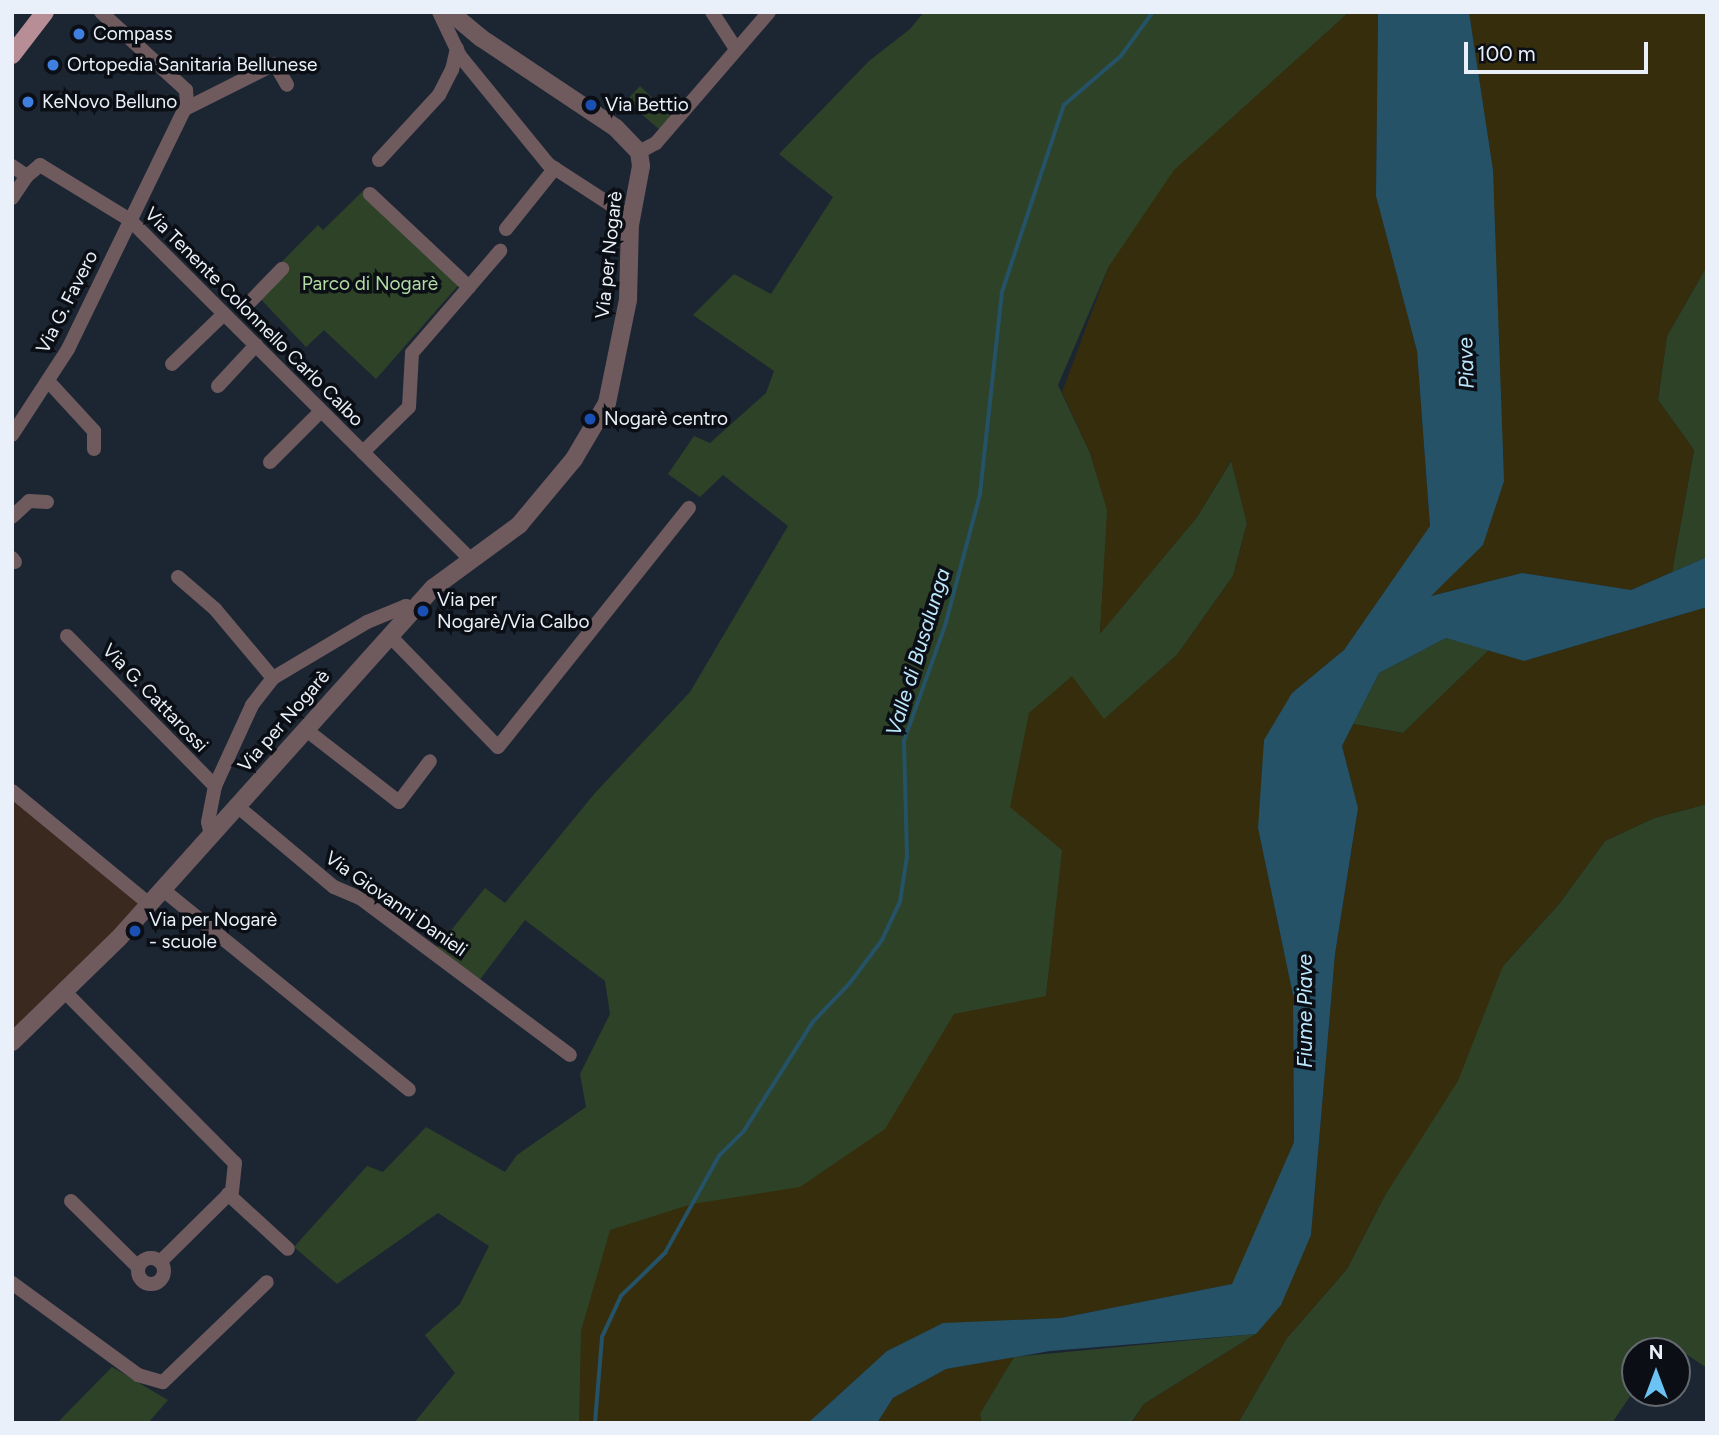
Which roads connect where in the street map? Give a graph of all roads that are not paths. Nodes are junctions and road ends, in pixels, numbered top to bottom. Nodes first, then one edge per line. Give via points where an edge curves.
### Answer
1 (46, 12) edge
2 (101, 12) edge
3 (439, 12) edge
4 (450, 12) edge
5 (712, 12) edge
6 (769, 12) edge
7 (457, 49) junction
8 (736, 49) junction
9 (12, 55) edge
10 (288, 85) dead end
11 (185, 108) junction
12 (640, 156) junction
13 (379, 160) dead end
14 (12, 166) edge
15 (555, 168) junction
16 (27, 176) junction
17 (370, 194) dead end
18 (12, 198) edge
19 (631, 218) junction
20 (130, 220) junction
21 (506, 229) dead end
22 (500, 251) dead end
23 (282, 269) dead end
24 (468, 287) junction
25 (251, 300) dead end
26 (224, 314) junction
27 (256, 345) junction
28 (172, 364) dead end
29 (48, 381) junction
30 (218, 386) dead end
31 (321, 411) junction
32 (12, 435) edge
33 (94, 449) dead end
34 (363, 452) junction
35 (270, 462) dead end
36 (47, 502) dead end
37 (689, 508) dead end
38 (12, 517) edge
39 (471, 560) junction
40 (177, 577) dead end
41 (414, 608) junction
42 (389, 635) junction
43 (67, 636) dead end
44 (273, 678) junction
45 (305, 729) junction
46 (430, 761) dead end
47 (215, 786) junction
48 (12, 791) edge
49 (237, 806) junction
50 (211, 835) junction
51 (162, 889) junction
52 (149, 904) junction
53 (65, 992) junction
54 (12, 1042) edge
55 (570, 1055) dead end
56 (409, 1090) dead end
57 (228, 1194) junction
58 (71, 1201) dead end
59 (288, 1249) dead end
60 (160, 1262) junction
61 (138, 1267) junction
62 (267, 1282) dead end
63 (12, 1283) edge

1 - 9 main road
2 - 11 street via 186,90
3 - 7 street
4 - 12 street via 481,38 616,128
5 - 8 street
6 - 8 street
7 - 13 street via 443,89
7 - 15 street
8 - 12 street
10 - 11 street via 275,64
11 - 20 street, Via G. Favero
12 - 19 street, Via per Nogarè
14 - 16 street
15 - 19 street
15 - 21 street
16 - 18 street
16 - 20 street, Via Tenente Colonnello Carlo Calbo via 40,165
17 - 24 street
19 - 39 street, Via per Nogarè via 628,300 607,403 574,459 519,525
20 - 26 street, Via Tenente Colonnello Carlo Calbo
20 - 29 street, Via G. Favero
22 - 24 street, Via Tenente Colonnello Carlo Calbo
23 - 25 street, Via Tenente Colonnello Carlo Calbo
24 - 34 street, Via Tenente Colonnello Carlo Calbo via 412,353 409,407
26 - 27 street, Via Tenente Colonnello Carlo Calbo
26 - 28 street
27 - 30 street
27 - 31 street, Via Tenente Colonnello Carlo Calbo
29 - 32 street, Via G. Favero
29 - 33 street via 94,431
31 - 34 street, Via Tenente Colonnello Carlo Calbo
31 - 35 street
34 - 39 street, Via Tenente Colonnello Carlo Calbo
36 - 38 street via 29,501
37 - 42 street via 498,747
39 - 41 street, Via per Nogarè
40 - 44 street, Via per Nogarè via 215,609
41 - 42 street, Via per Nogarè
41 - 44 street, Via per Nogarè via 406,606 367,622
42 - 45 street, Via per Nogarè
43 - 47 street, Via G. Cattarossi
44 - 47 street, Via per Nogarè via 252,705
45 - 46 street via 399,802
45 - 49 street, Via per Nogarè
47 - 50 street, Via per Nogarè via 208,822
48 - 52 street
49 - 50 street, Via per Nogarè
49 - 55 street, Via Giovanni Danieli via 334,887 360,898
50 - 51 street, Via per Nogarè
51 - 52 street, Via per Nogarè
51 - 56 street
52 - 53 street, Via per Nogarè
53 - 54 street, Via per Nogarè
53 - 57 street via 235,1163
57 - 59 street
57 - 60 street
58 - 61 street
60 - 61 street via 147,1258
60 - 61 street via 163,1275 154,1284 141,1280
62 - 63 street via 163,1382 138,1375

